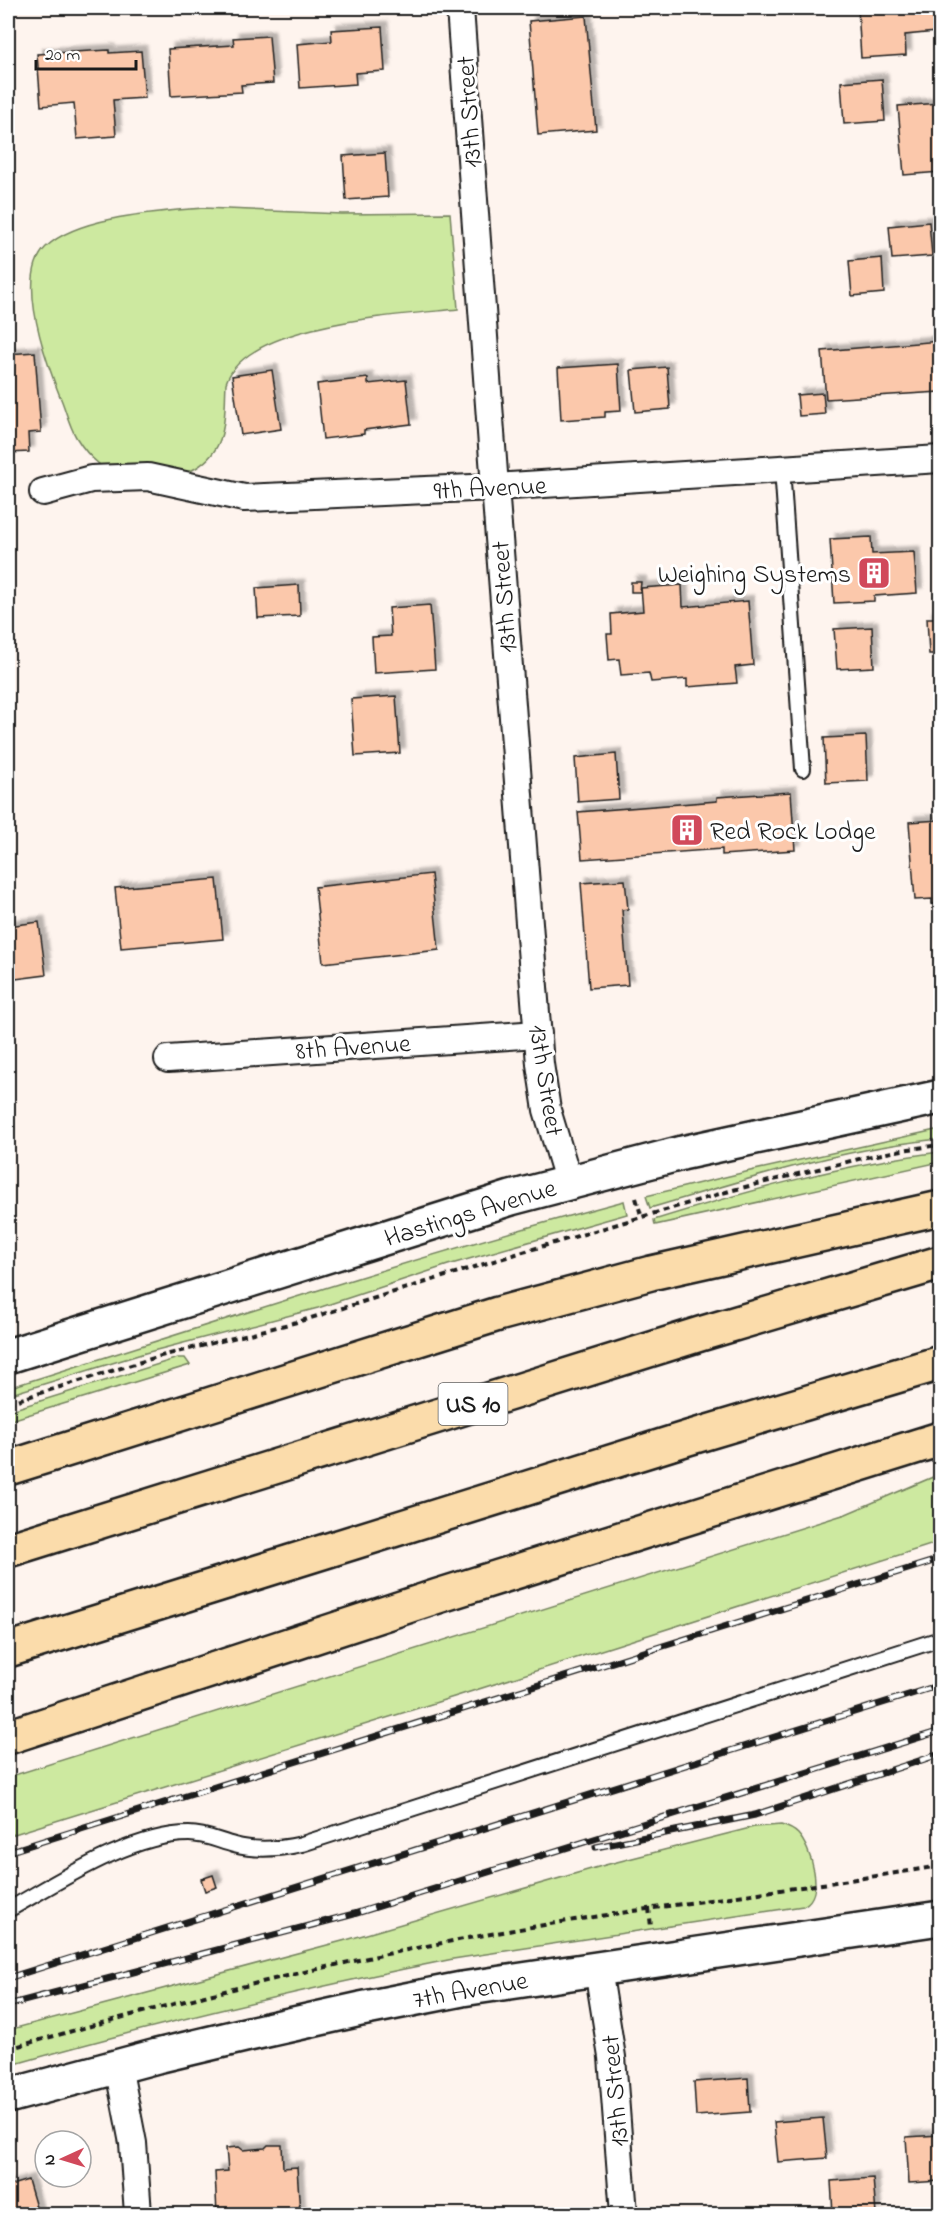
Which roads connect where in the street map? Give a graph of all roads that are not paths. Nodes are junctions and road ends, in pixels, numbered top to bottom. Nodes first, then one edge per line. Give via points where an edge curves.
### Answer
1 (460, 8) edge
2 (940, 459) edge
3 (782, 468) junction
4 (495, 487) junction
5 (43, 492) dead end
6 (802, 769) dead end
7 (538, 1034) junction
8 (168, 1059) dead end
9 (940, 1097) edge
10 (569, 1183) junction
11 (940, 1208) edge
12 (940, 1263) edge
13 (8, 1356) edge
14 (940, 1363) edge
15 (940, 1439) edge
16 (8, 1468) edge
17 (8, 1550) edge
18 (940, 1639) edge
19 (8, 1650) edge
20 (8, 1737) edge
21 (8, 1910) edge
22 (940, 1918) edge
23 (598, 1969) junction
24 (118, 2066) junction
25 (8, 2097) edge
26 (138, 2214) edge
27 (624, 2214) edge

1 - 4 street, 13th Street
2 - 3 street, 9th Avenue
3 - 4 street, 9th Avenue
3 - 6 lane
4 - 5 street, 9th Avenue via 244,498 148,477 91,478
4 - 7 street, 13th Street
7 - 8 street, 8th Avenue
7 - 10 street, 13th Street via 545,1098
9 - 10 street, Hastings Avenue
10 - 13 street, Hastings Avenue
11 - 16 highway via 651,1273 498,1314
12 - 17 highway, US 10 via 689,1337
14 - 19 highway via 644,1451
15 - 20 highway via 438,1596
18 - 21 lane via 302,1844 254,1848 190,1834 133,1846 91,1864
22 - 23 street, 7th Avenue
23 - 24 street, 7th Avenue via 473,1987 361,2009
23 - 27 street, 13th Street via 612,2057
24 - 25 street, 7th Avenue
24 - 26 street via 133,2143

